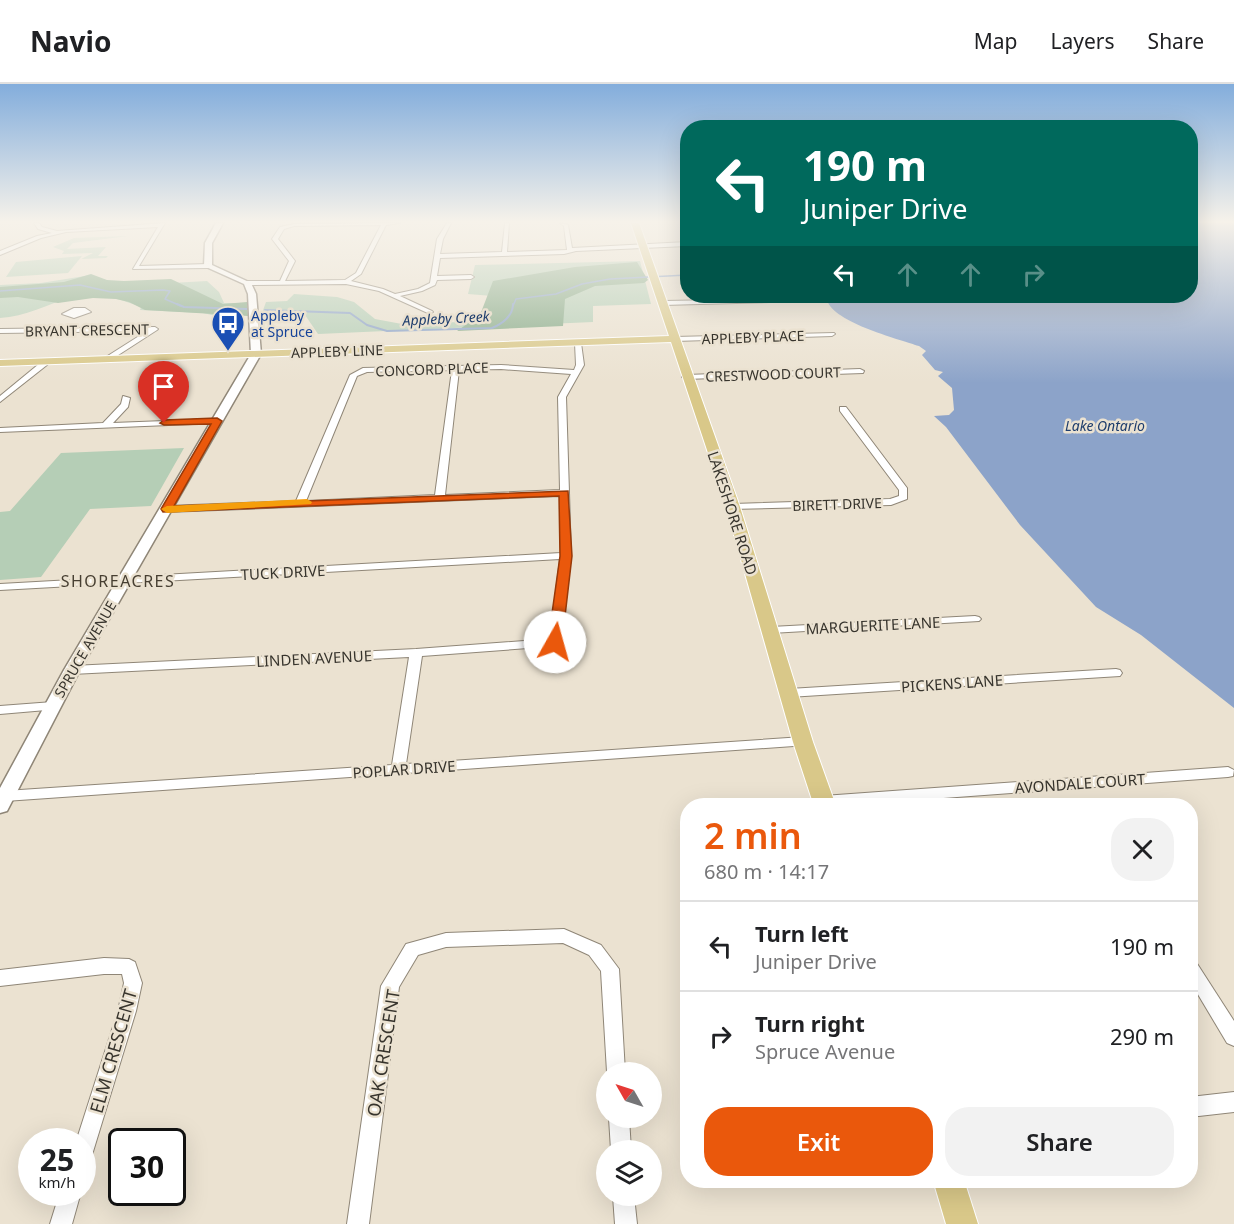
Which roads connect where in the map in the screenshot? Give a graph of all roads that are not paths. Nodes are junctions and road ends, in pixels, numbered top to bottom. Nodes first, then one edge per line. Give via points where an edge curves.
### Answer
1 (231, 276) edge
2 (285, 276) edge
3 (355, 276) edge
4 (653, 276) edge
5 (471, 277) dead end
6 (435, 278) joint
7 (282, 282) junction
8 (346, 282) junction
9 (247, 283) junction
10 (393, 296) junction
11 (663, 303) junction
12 (680, 303) edge
13 (430, 312) dead end
14 (70, 316) dead end
15 (58, 330) junction
16 (0, 332) edge
17 (832, 334) dead end
18 (675, 339) junction
19 (578, 343) junction
20 (256, 354) junction
21 (109, 359) junction
22 (48, 361) junction
23 (0, 363) edge
24 (456, 368) junction
25 (860, 371) dead end
26 (576, 372) junction
27 (686, 377) junction
28 (126, 398) dead end
29 (0, 400) edge
30 (843, 409) dead end
31 (217, 421) junction
32 (106, 425) junction
33 (0, 430) edge
34 (565, 493) junction
35 (440, 496) junction
36 (300, 502) junction
37 (733, 507) junction
38 (167, 509) junction
39 (566, 556) junction
40 (125, 580) junction
41 (0, 587) edge
42 (975, 619) dead end
43 (771, 630) junction
44 (416, 653) junction
45 (72, 670) junction
46 (1116, 673) dead end
47 (789, 693) junction
48 (53, 706) junction
49 (0, 710) edge
50 (803, 742) junction
51 (398, 770) junction
52 (1228, 772) dead end
53 (822, 798) edge
54 (889, 798) edge
55 (3, 801) edge
56 (0, 978) edge
57 (1198, 980) edge
58 (1234, 1037) edge
59 (615, 1062) edge
60 (1234, 1102) edge
61 (1198, 1106) edge
62 (91, 1128) edge
63 (951, 1188) edge
64 (67, 1206) edge
65 (625, 1206) edge
66 (61, 1224) edge
67 (358, 1224) edge
68 (626, 1224) edge
69 (962, 1224) edge

1 - 9 street
2 - 7 street
3 - 8 street
4 - 11 main road, LAKESHORE ROAD
5 - 6 street
6 - 10 street via 433,284 420,290
7 - 8 street
7 - 9 street
8 - 10 street
9 - 20 street via 252,294
10 - 13 street
11 - 12 street
11 - 18 main road, LAKESHORE ROAD
14 - 15 street
15 - 16 street, BRYANT CRESCENT
15 - 21 street, BRYANT CRESCENT via 155,329
17 - 18 street, APPLEBY PLACE
18 - 19 main road, APPLEBY LINE
18 - 27 main road, LAKESHORE ROAD
19 - 20 main road, APPLEBY LINE
19 - 26 street via 580,362
20 - 21 main road, APPLEBY LINE
20 - 31 street, SPRUCE AVENUE
21 - 22 main road, APPLEBY LINE
22 - 23 main road, APPLEBY LINE
22 - 29 street
24 - 26 street, CONCORD PLACE
24 - 35 street
24 - 36 street, CONCORD PLACE via 366,370 354,375
25 - 27 street, CRESTWOOD COURT
26 - 34 street via 562,397
27 - 37 main road, LAKESHORE ROAD
28 - 32 street via 125,405
30 - 37 street, BIRETT DRIVE via 904,490 904,497 891,502
31 - 32 street
31 - 38 street, SPRUCE AVENUE
32 - 33 street
34 - 35 street
34 - 39 street
35 - 36 street
36 - 38 street
37 - 43 main road, LAKESHORE ROAD
38 - 40 street, SPRUCE AVENUE
39 - 40 street, TUCK DRIVE
39 - 44 street, LINDEN AVENUE via 555,642
40 - 41 street, TUCK DRIVE
40 - 45 street, SPRUCE AVENUE
42 - 43 street, MARGUERITE LANE
43 - 47 main road, LAKESHORE ROAD
44 - 45 street, LINDEN AVENUE
44 - 51 street
45 - 48 street, SPRUCE AVENUE
46 - 47 street, PICKENS LANE
47 - 50 main road, LAKESHORE ROAD
48 - 49 street
48 - 55 street, SPRUCE AVENUE
50 - 51 street, POPLAR DRIVE
50 - 53 main road, LAKESHORE ROAD
51 - 55 street, POPLAR DRIVE
52 - 54 street, AVONDALE COURT
56 - 62 street, ELM CRESCENT via 104,966 129,967 133,983 128,1011
57 - 58 street
59 - 67 street, OAK CRESCENT via 610,969 595,950 564,936 446,940 412,949 390,986
60 - 61 street
63 - 69 main road
64 - 66 street
65 - 68 street

